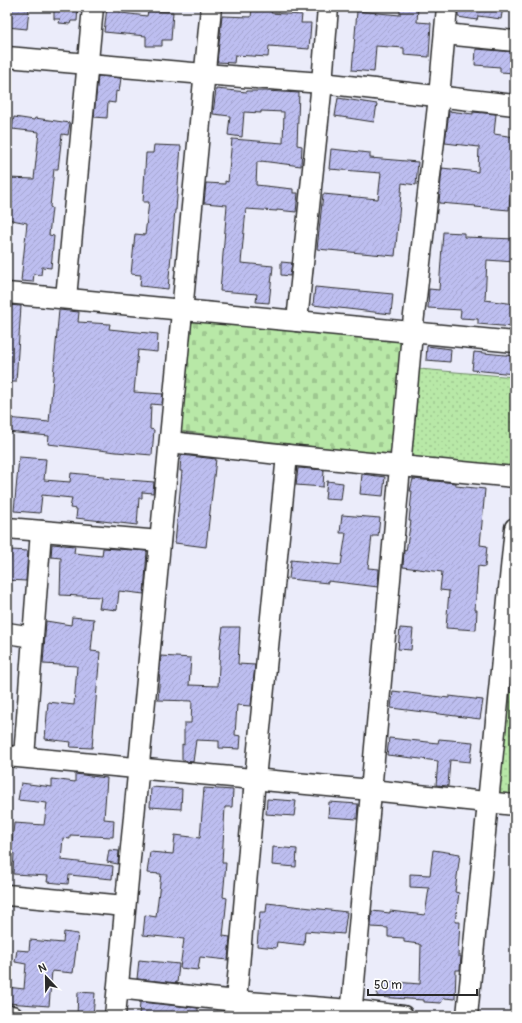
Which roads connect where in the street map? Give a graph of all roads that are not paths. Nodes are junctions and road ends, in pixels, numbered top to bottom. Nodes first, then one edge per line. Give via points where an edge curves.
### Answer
1 (93, 7) edge
2 (211, 7) edge
3 (328, 7) edge
4 (447, 7) edge
5 (445, 34) junction
6 (515, 41) edge
7 (7, 57) edge
8 (87, 64) junction
9 (204, 74) junction
10 (322, 83) junction
11 (439, 97) junction
12 (515, 104) edge
13 (7, 292) edge
14 (66, 298) junction
15 (183, 310) junction
16 (297, 321) junction
17 (412, 333) junction
18 (515, 342) edge
19 (170, 442) junction
20 (287, 455) junction
21 (400, 467) junction
22 (515, 477) edge
23 (7, 528) edge
24 (515, 528) edge
25 (41, 531) junction
26 (160, 541) junction
27 (7, 633) edge
28 (33, 637) junction
29 (509, 652) edge
30 (15, 756) edge
31 (138, 769) junction
32 (255, 779) junction
33 (371, 790) junction
34 (488, 802) junction
35 (515, 805) edge
36 (7, 894) edge
37 (126, 906) junction
38 (118, 988) junction
39 (236, 1001) junction
40 (351, 1013) edge
41 (7, 1016) edge
42 (12, 1016) edge
43 (115, 1016) edge
44 (403, 1016) edge
45 (468, 1016) edge

1 - 8 street
2 - 9 street
3 - 10 street
4 - 5 street
5 - 6 street
5 - 11 street
7 - 8 street
8 - 9 street
8 - 14 street
9 - 10 street
9 - 15 street
10 - 11 street
10 - 16 street
11 - 12 street
11 - 17 street
13 - 14 street
14 - 15 street
15 - 16 street
15 - 19 street
16 - 17 street
17 - 18 street
17 - 21 street
19 - 20 street
19 - 26 street
20 - 21 street
20 - 32 street
21 - 22 street
21 - 33 street
23 - 25 street
24 - 29 street
25 - 26 street
25 - 28 street
26 - 31 street
27 - 28 street
28 - 30 street
29 - 34 street
30 - 31 street
31 - 32 street
31 - 37 street
32 - 33 street
32 - 39 street
33 - 34 street
33 - 40 street
34 - 35 street
34 - 45 street
36 - 37 street
37 - 38 street
38 - 39 street
38 - 43 street
39 - 40 street
40 - 44 street
41 - 42 street

